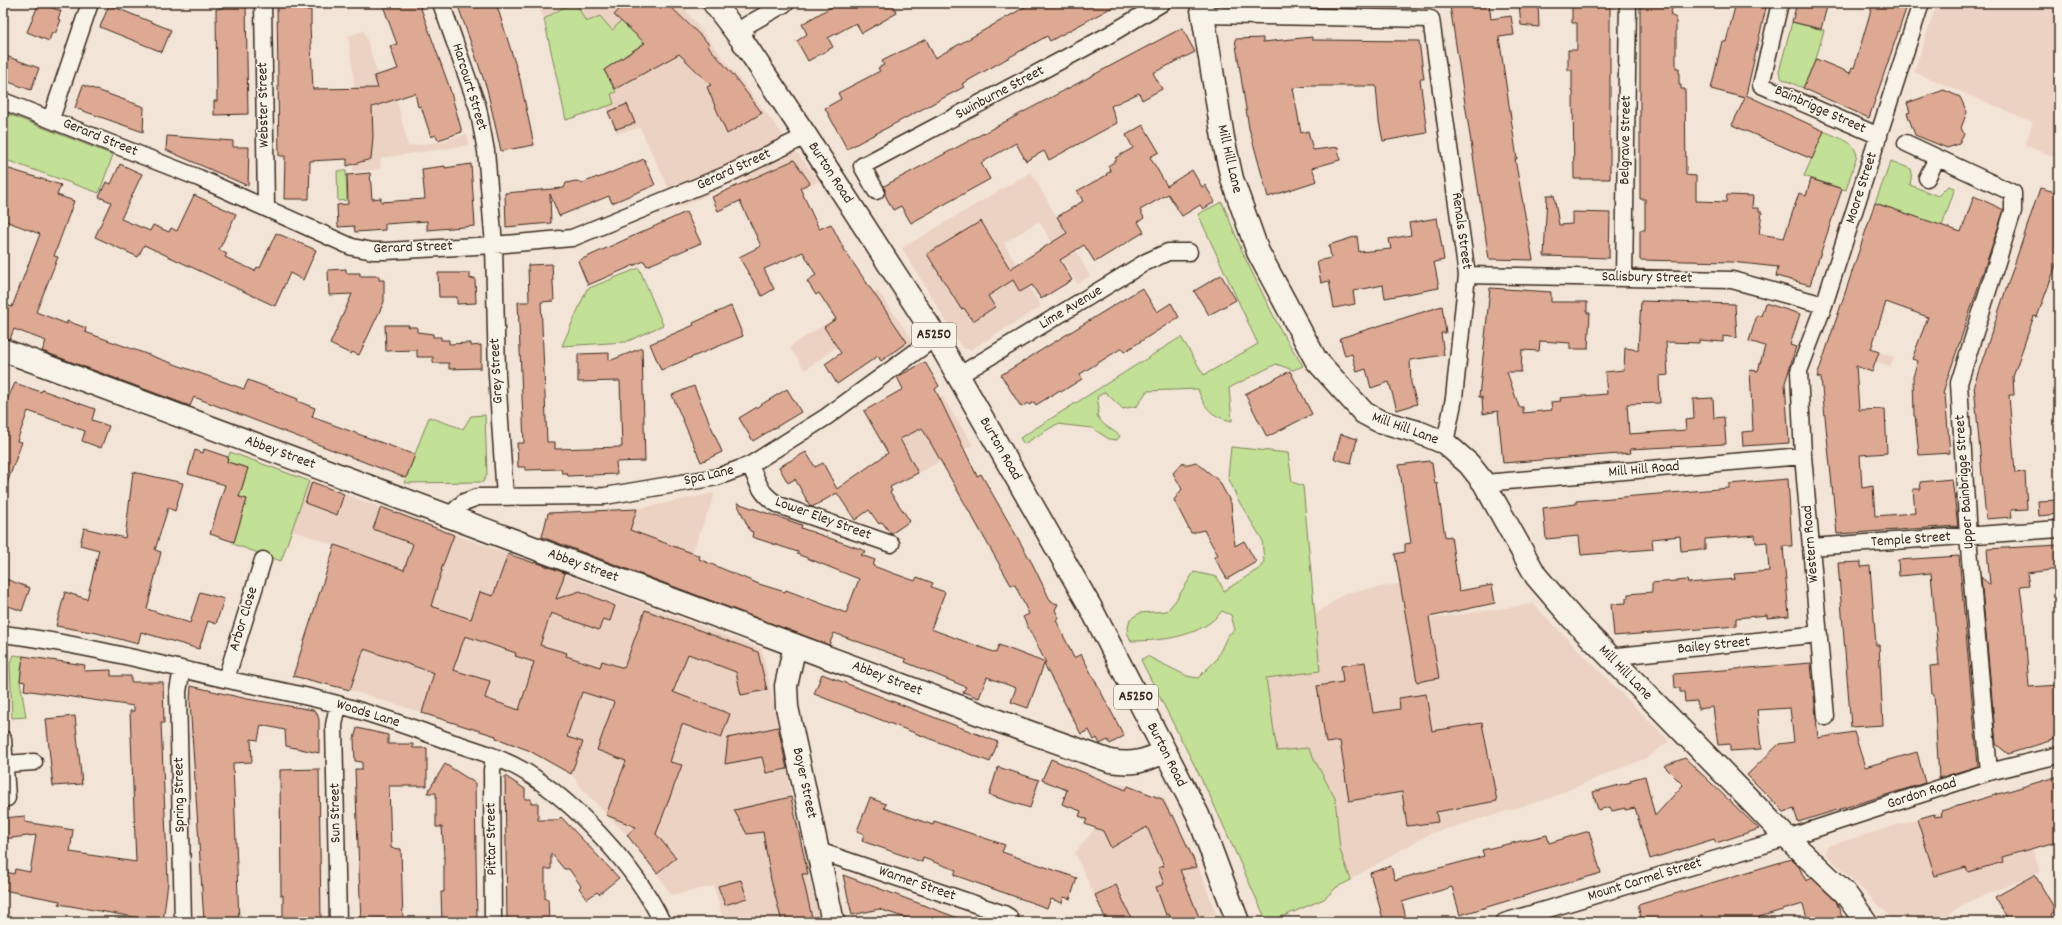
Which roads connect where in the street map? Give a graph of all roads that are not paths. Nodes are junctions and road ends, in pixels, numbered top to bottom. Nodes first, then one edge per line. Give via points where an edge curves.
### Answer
1 (90, 3) edge
2 (263, 3) edge
3 (441, 3) edge
4 (714, 3) edge
5 (786, 3) edge
6 (1162, 3) edge
7 (1628, 3) edge
8 (1780, 3) edge
9 (1921, 3) edge
10 (1202, 9) edge
11 (742, 40) junction
12 (3, 101) edge
13 (51, 119) junction
14 (806, 136) junction
15 (1879, 136) junction
16 (1906, 143) dead end
17 (1937, 158) junction
18 (1927, 178) dead end
19 (876, 191) dead end
20 (266, 207) junction
21 (494, 245) junction
22 (1189, 252) dead end
23 (1467, 275) junction
24 (1624, 278) junction
25 (1824, 305) junction
26 (936, 337) junction
27 (3, 350) edge
28 (1799, 371) joint
29 (958, 376) junction
30 (1444, 443) junction
31 (1803, 456) junction
32 (750, 465) junction
33 (1484, 483) junction
34 (504, 497) junction
35 (449, 516) junction
36 (2059, 529) edge
37 (1968, 537) junction
38 (891, 544) dead end
39 (1811, 546) junction
40 (263, 560) dead end
41 (3, 634) edge
42 (1819, 634) junction
43 (795, 645) junction
44 (1609, 657) junction
45 (182, 669) junction
46 (226, 679) junction
47 (338, 705) junction
48 (1826, 718) dead end
49 (3, 739) edge
50 (1165, 752) junction
51 (2054, 756) edge
52 (494, 757) junction
53 (34, 762) dead end
54 (5, 764) junction
55 (1989, 772) junction
56 (7, 798) dead end
57 (1786, 838) junction
58 (819, 851) junction
59 (183, 922) edge
60 (338, 922) edge
61 (493, 922) edge
62 (662, 922) edge
63 (833, 922) edge
64 (1011, 922) edge
65 (1238, 922) edge
66 (1504, 922) edge
67 (1866, 922) edge

1 - 13 street
2 - 20 street, Webster Street
3 - 21 street, Harcourt Street via 478,108 486,151
4 - 11 street, Burton Road / A5250
5 - 11 street via 747,25
6 - 19 street, Swinburne Street via 1107,36 862,166
7 - 24 street, Belgrave Street
8 - 15 street, Bainbrigge Street via 1761,85
9 - 15 street, Moore Street
10 - 23 street, Renals Street via 1431,19
10 - 30 street, Mill Hill Lane via 1232,179 1258,252 1297,327 1316,360 1364,413 1379,422 1418,432
11 - 14 street, Burton Road / A5250
12 - 13 street, Gerard Street
13 - 20 street, Gerard Street
14 - 21 street, Gerard Street via 726,175 587,233 560,240
14 - 26 street, Burton Road / A5250
15 - 25 street, Moore Street
16 - 17 street
17 - 18 street
17 - 37 street, Upper Bainbrigge Street via 2013,193 2014,211 1959,383
20 - 21 street, Gerard Street via 327,237 363,250
21 - 34 street, Grey Street via 497,375
22 - 29 street, Lime Avenue via 1168,252 1146,262
23 - 24 street, Salisbury Street
23 - 30 street, Renals Street via 1454,398
24 - 25 street, Salisbury Street via 1732,280
25 - 28 street, Moore Street
26 - 29 street, Burton Road / A5250
26 - 32 street, Spa Lane via 837,410
27 - 35 street, Abbey Street
28 - 31 street, Western Road
29 - 50 street, Burton Road / A5250 via 1090,608
30 - 33 street, Mill Hill Lane via 1469,464
31 - 33 street, Mill Hill Road
31 - 39 street, Western Road
32 - 34 street, Spa Lane via 717,477 605,496
32 - 38 street, Lower Eley Street via 763,494 769,500
33 - 44 street, Mill Hill Lane via 1536,576
34 - 35 street, Spa Lane via 478,497 464,502
35 - 43 street, Abbey Street
36 - 37 street, Temple Street
37 - 39 street, Temple Street
37 - 55 street, Upper Bainbrigge Street
39 - 42 street, Western Road
40 - 46 street, Arbor Close
41 - 45 street, Woods Lane via 39,639
42 - 44 street, Bailey Street
42 - 48 street, Western Road
43 - 50 street, Abbey Street via 1110,761 1125,764 1140,762
43 - 58 street, Boyer Street via 786,686 787,707
44 - 57 street, Mill Hill Lane
45 - 46 street, Woods Lane
45 - 59 street, Spring Street via 178,691
46 - 47 street, Woods Lane
47 - 52 street, Woods Lane
47 - 60 street, Sun Street via 334,725
49 - 54 street
50 - 65 street, Burton Road / A5250 via 1198,815
51 - 55 street, Gordon Road
52 - 61 street, Pittar Street
52 - 62 street, Woods Lane via 548,787 580,816 636,876
53 - 54 street
54 - 56 street
55 - 57 street, Gordon Road
57 - 66 street, Mount Carmel Street
57 - 67 street, Mill Hill Lane via 1845,893
58 - 63 street, Boyer Street
58 - 64 street, Warner Street via 1004,914

